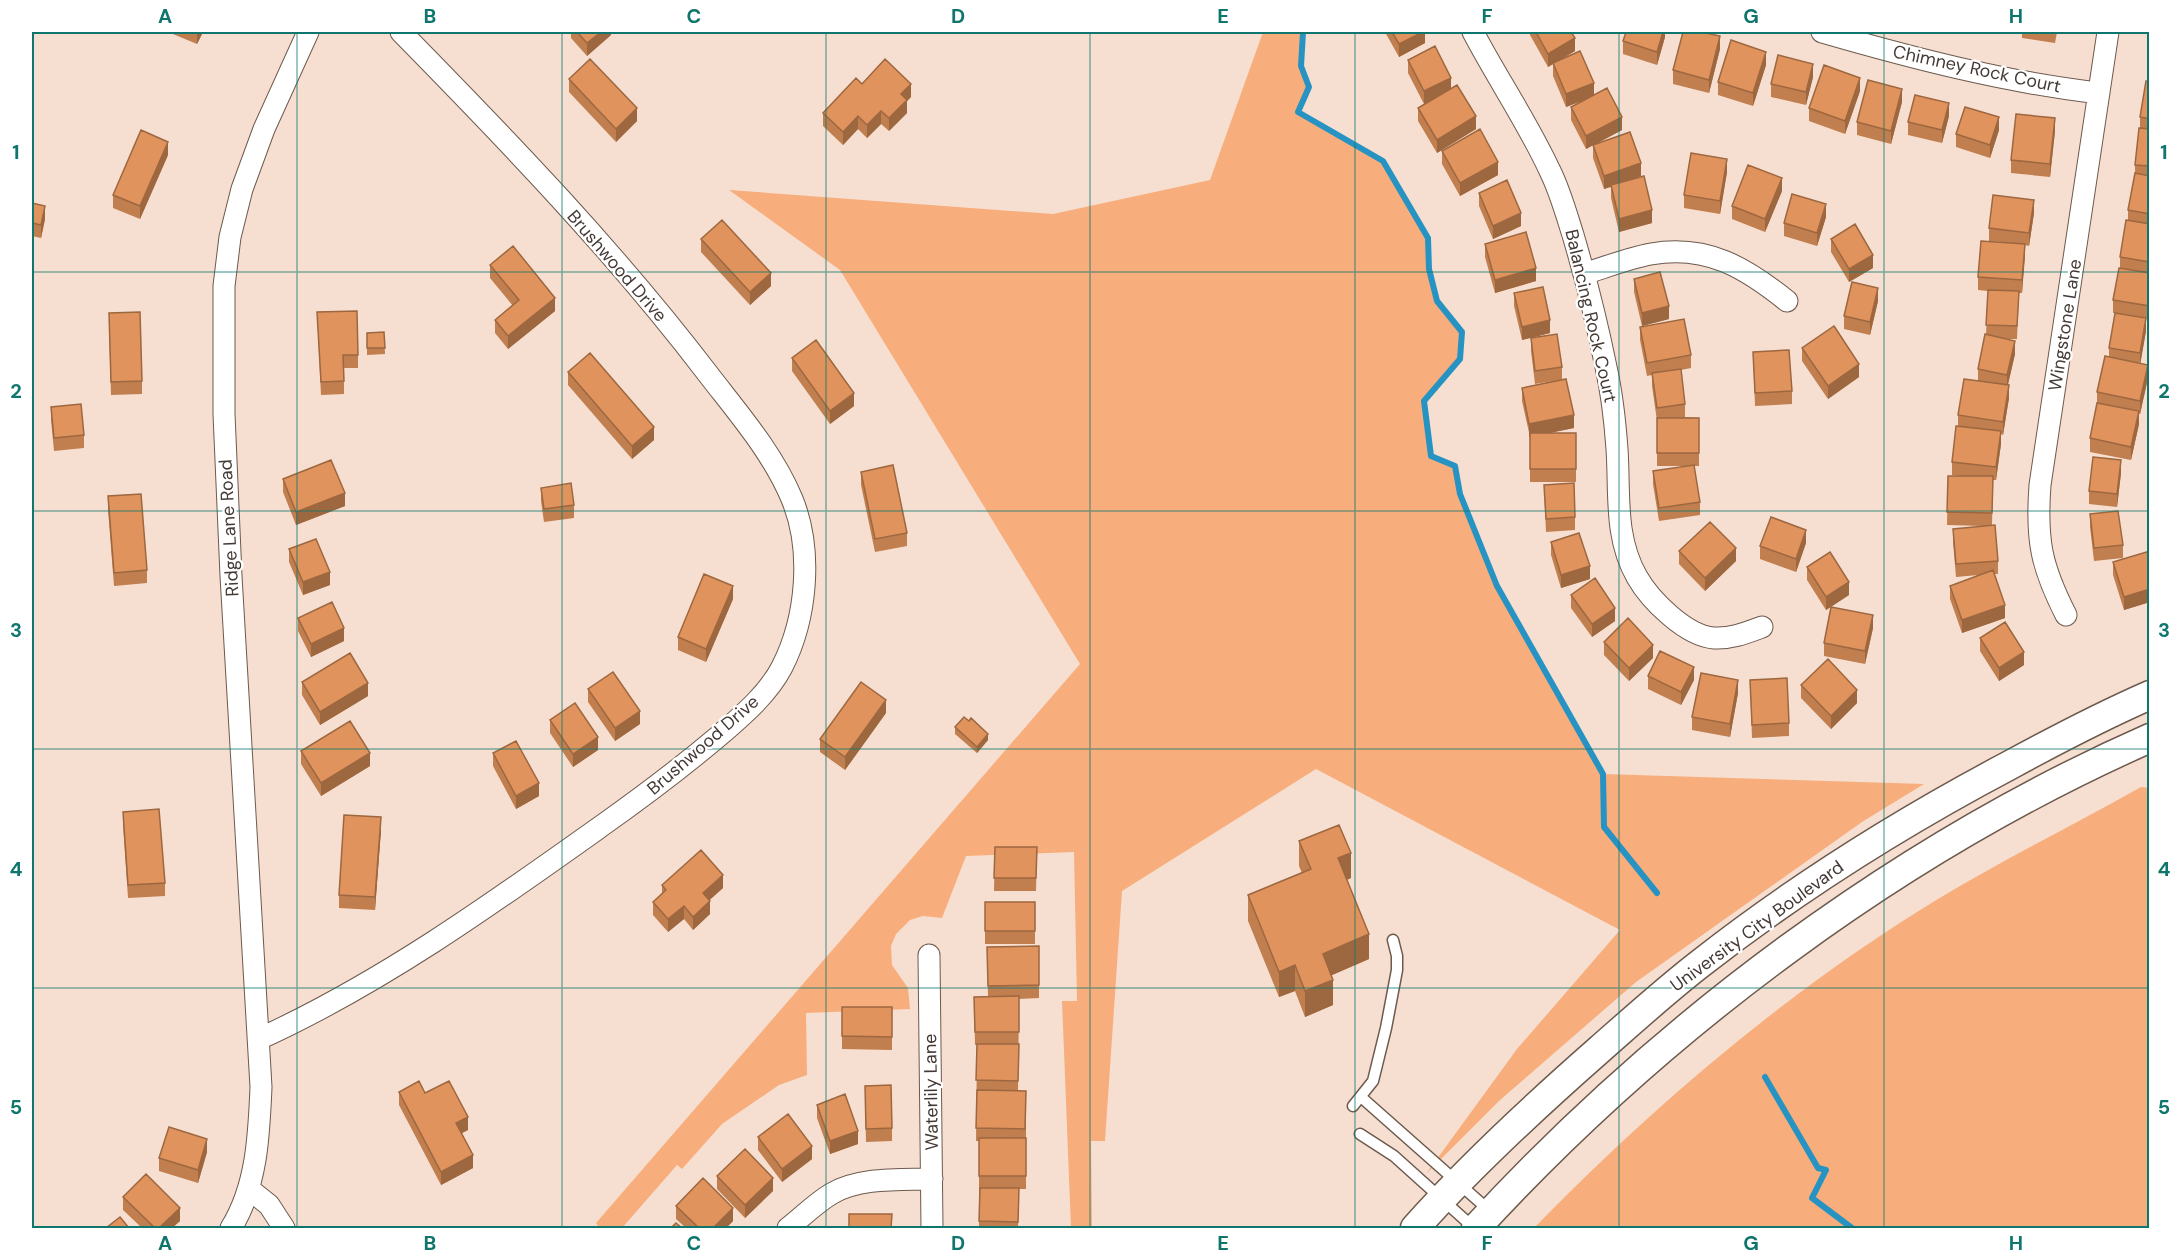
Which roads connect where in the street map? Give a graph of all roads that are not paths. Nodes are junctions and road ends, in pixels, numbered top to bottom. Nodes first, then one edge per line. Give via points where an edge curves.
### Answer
1 (308, 32) edge
2 (401, 32) edge
3 (1473, 32) edge
4 (1822, 32) edge
5 (2108, 32) edge
6 (2098, 93) junction
7 (1584, 274) junction
8 (1787, 301) dead end
9 (2066, 615) dead end
10 (1762, 627) dead end
11 (2150, 694) edge
12 (2150, 738) edge
13 (1393, 940) dead end
14 (929, 955) dead end
15 (259, 1040) junction
16 (1361, 1097) junction
17 (1353, 1106) dead end
18 (1360, 1134) dead end
19 (932, 1179) junction
20 (249, 1189) junction
21 (1450, 1190) junction
22 (1480, 1223) edge
23 (231, 1228) edge
24 (284, 1228) edge
25 (788, 1228) edge
26 (932, 1228) edge
27 (1415, 1228) edge

1 - 15 street, Ridge Lane Road via 242,189 230,237 224,286 228,518
2 - 15 street, Brushwood Drive via 634,283 752,432 778,471 798,522 803,567 800,616 781,669 760,697 674,774 542,869 421,949
3 - 7 street, Balancing Rock Court via 1551,173
4 - 6 street, Chimney Rock Court via 1972,72
5 - 6 street, Wingstone Lane
6 - 9 street, Wingstone Lane via 2040,485 2038,521 2044,566
7 - 8 street via 1651,254 1706,255 1729,262
7 - 10 street, Balancing Rock Court via 1613,409 1620,529 1637,578 1679,623 1694,632 1712,638 1740,636
11 - 21 main road, University City Boulevard via 1905,822 1824,875 1701,963 1647,1008
12 - 22 main road, University City Boulevard via 2001,811 1924,856 1792,947 1670,1044 1593,1112
13 - 16 lane via 1397,970 1388,1018 1373,1081
14 - 19 street, Waterlily Lane
15 - 20 street, Ridge Lane Road via 260,1126
16 - 17 lane
16 - 21 lane
18 - 21 lane
19 - 25 street via 854,1185 832,1193
19 - 26 street, Waterlily Lane
20 - 23 street, Ridge Lane Road
20 - 24 street via 268,1205
21 - 22 lane
21 - 22 lane
21 - 27 main road, University City Boulevard

